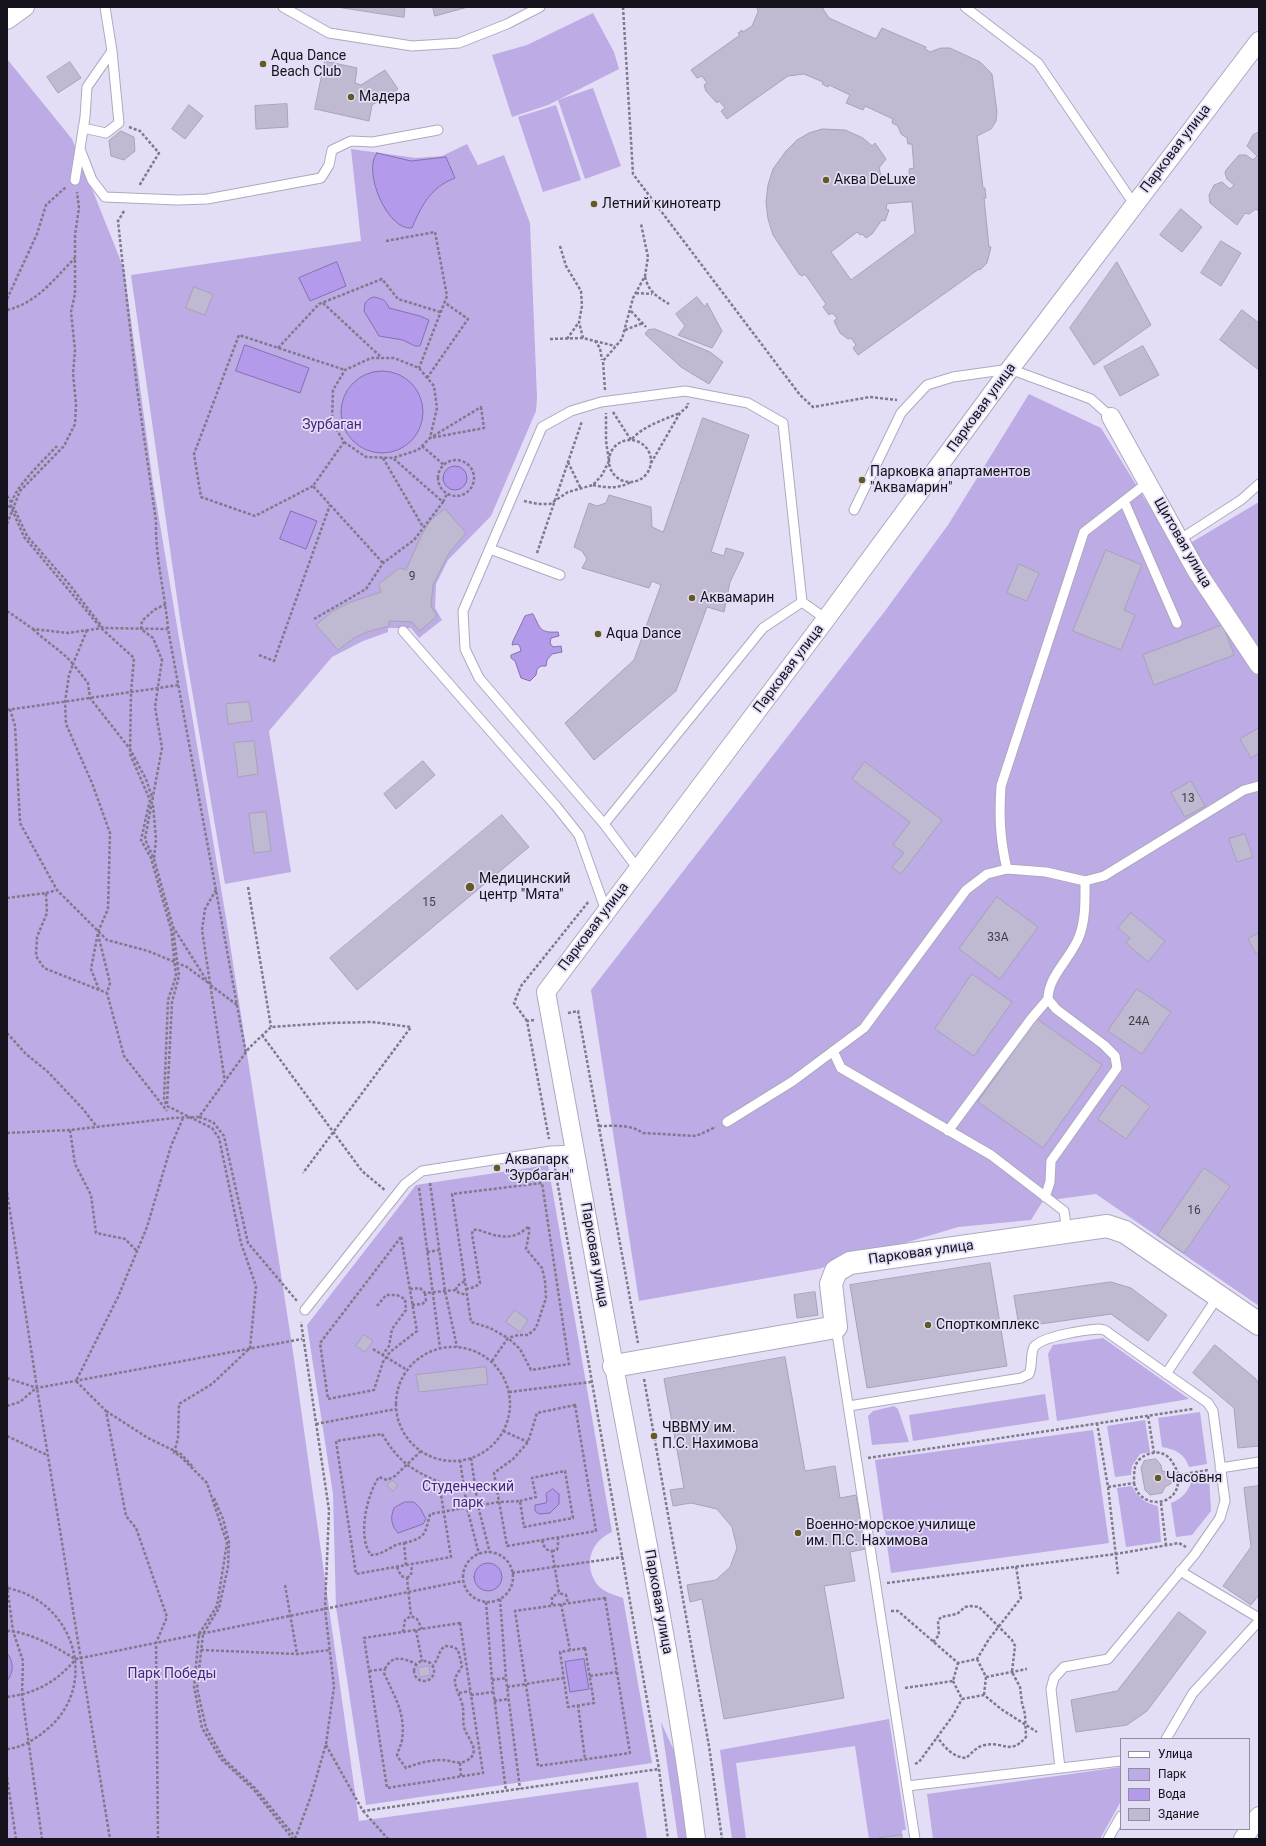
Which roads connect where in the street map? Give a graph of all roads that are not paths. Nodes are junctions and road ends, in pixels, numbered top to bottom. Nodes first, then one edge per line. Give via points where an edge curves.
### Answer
1 (25, 7) edge
2 (105, 7) edge
3 (283, 7) edge
4 (540, 7) edge
5 (965, 7) edge
6 (7, 20) edge
7 (1257, 49) edge
8 (112, 51) junction
9 (83, 128) junction
10 (438, 130) dead end
11 (80, 149) junction
12 (75, 180) road end
13 (1134, 204) junction
14 (1010, 368) junction
15 (1111, 418) joint
16 (1147, 484) junction
17 (1259, 484) edge
18 (1124, 501) junction
19 (854, 510) dead end
20 (1179, 540) junction
21 (490, 549) junction
22 (560, 575) dead end
23 (802, 602) junction
24 (826, 620) junction
25 (1177, 623) dead end
26 (403, 631) dead end
27 (1259, 665) edge
28 (1259, 786) edge
29 (604, 824) junction
30 (638, 869) junction
31 (1007, 869) junction
32 (1085, 881) junction
33 (606, 911) junction
34 (1048, 999) junction
35 (834, 1051) junction
36 (727, 1122) road end
37 (948, 1131) junction
38 (576, 1150) junction
39 (1045, 1197) junction
40 (1067, 1232) junction
41 (1219, 1296) junction
42 (305, 1310) road end
43 (1259, 1324) edge
44 (836, 1327) junction
45 (614, 1366) junction
46 (1166, 1374) junction
47 (849, 1406) junction
48 (1259, 1462) edge
49 (1220, 1468) junction
50 (1180, 1571) junction
51 (1259, 1620) edge
52 (1167, 1738) edge
53 (1120, 1761) edge
54 (1060, 1768) junction
55 (907, 1786) junction
56 (1259, 1816) edge
57 (1120, 1818) edge
58 (1250, 1829) edge
59 (1249, 1830) edge
60 (696, 1839) edge
61 (915, 1839) edge
62 (1108, 1839) edge
63 (1243, 1839) edge

1 - 6 street
2 - 8 lane
3 - 4 lane via 329,33 412,46 459,43 508,24
5 - 13 lane via 1038,63
7 - 13 street, Парковая улица
8 - 9 lane via 87,87
8 - 9 lane via 120,123 106,133
9 - 11 lane
10 - 11 lane via 373,142 351,141 332,150 329,165 321,178 207,199 105,197 92,180
11 - 12 lane
13 - 14 street, Парковая улица
14 - 15 lane via 1091,400
14 - 19 lane via 953,377 927,385 901,413
14 - 24 street, Парковая улица
15 - 16 street, Щитовая улица
16 - 18 lane
16 - 20 street, Щитовая улица
17 - 20 lane via 1241,500
18 - 25 lane
18 - 31 lane via 1084,532 1000,786 1001,845
20 - 27 street, Щитовая улица
21 - 22 lane
21 - 23 lane via 542,427 586,406 685,391 748,403 783,423
21 - 29 lane via 463,611 465,649 479,678
23 - 24 lane
23 - 29 lane via 763,628
24 - 30 street, Парковая улица
26 - 33 lane via 579,835
28 - 32 lane via 1244,790 1104,876
29 - 30 lane
30 - 33 street, Парковая улица
31 - 32 lane via 1046,872
31 - 35 lane via 987,874 966,890 864,1028
32 - 34 lane via 1086,904 1080,936 1051,984
33 - 38 street, Парковая улица via 546,992
34 - 37 lane
34 - 39 lane via 1056,1009 1115,1056 1117,1068 1051,1161 1050,1182
35 - 36 lane via 793,1081
35 - 37 lane via 841,1068
37 - 39 lane via 991,1155
38 - 42 lane via 551,1150 422,1171 405,1184
38 - 45 street, Парковая улица
39 - 40 lane via 1064,1211
40 - 41 street, Парковая улица via 1107,1226 1125,1232
40 - 44 street, Парковая улица via 850,1263 836,1271 831,1284
41 - 43 street, Парковая улица
41 - 46 lane
44 - 45 street
44 - 47 lane
45 - 60 street, Парковая улица via 651,1560
46 - 47 lane via 1099,1329 1040,1341 1033,1348 1029,1374 1020,1378
46 - 49 lane via 1208,1403 1213,1411
47 - 55 lane
48 - 49 lane
49 - 50 lane via 1224,1509 1195,1554
50 - 51 lane
50 - 54 lane via 1108,1659 1064,1667 1054,1678 1051,1689
51 - 52 lane via 1193,1693
53 - 54 lane
54 - 55 lane
55 - 61 lane
56 - 58 street
57 - 62 lane
59 - 63 street

